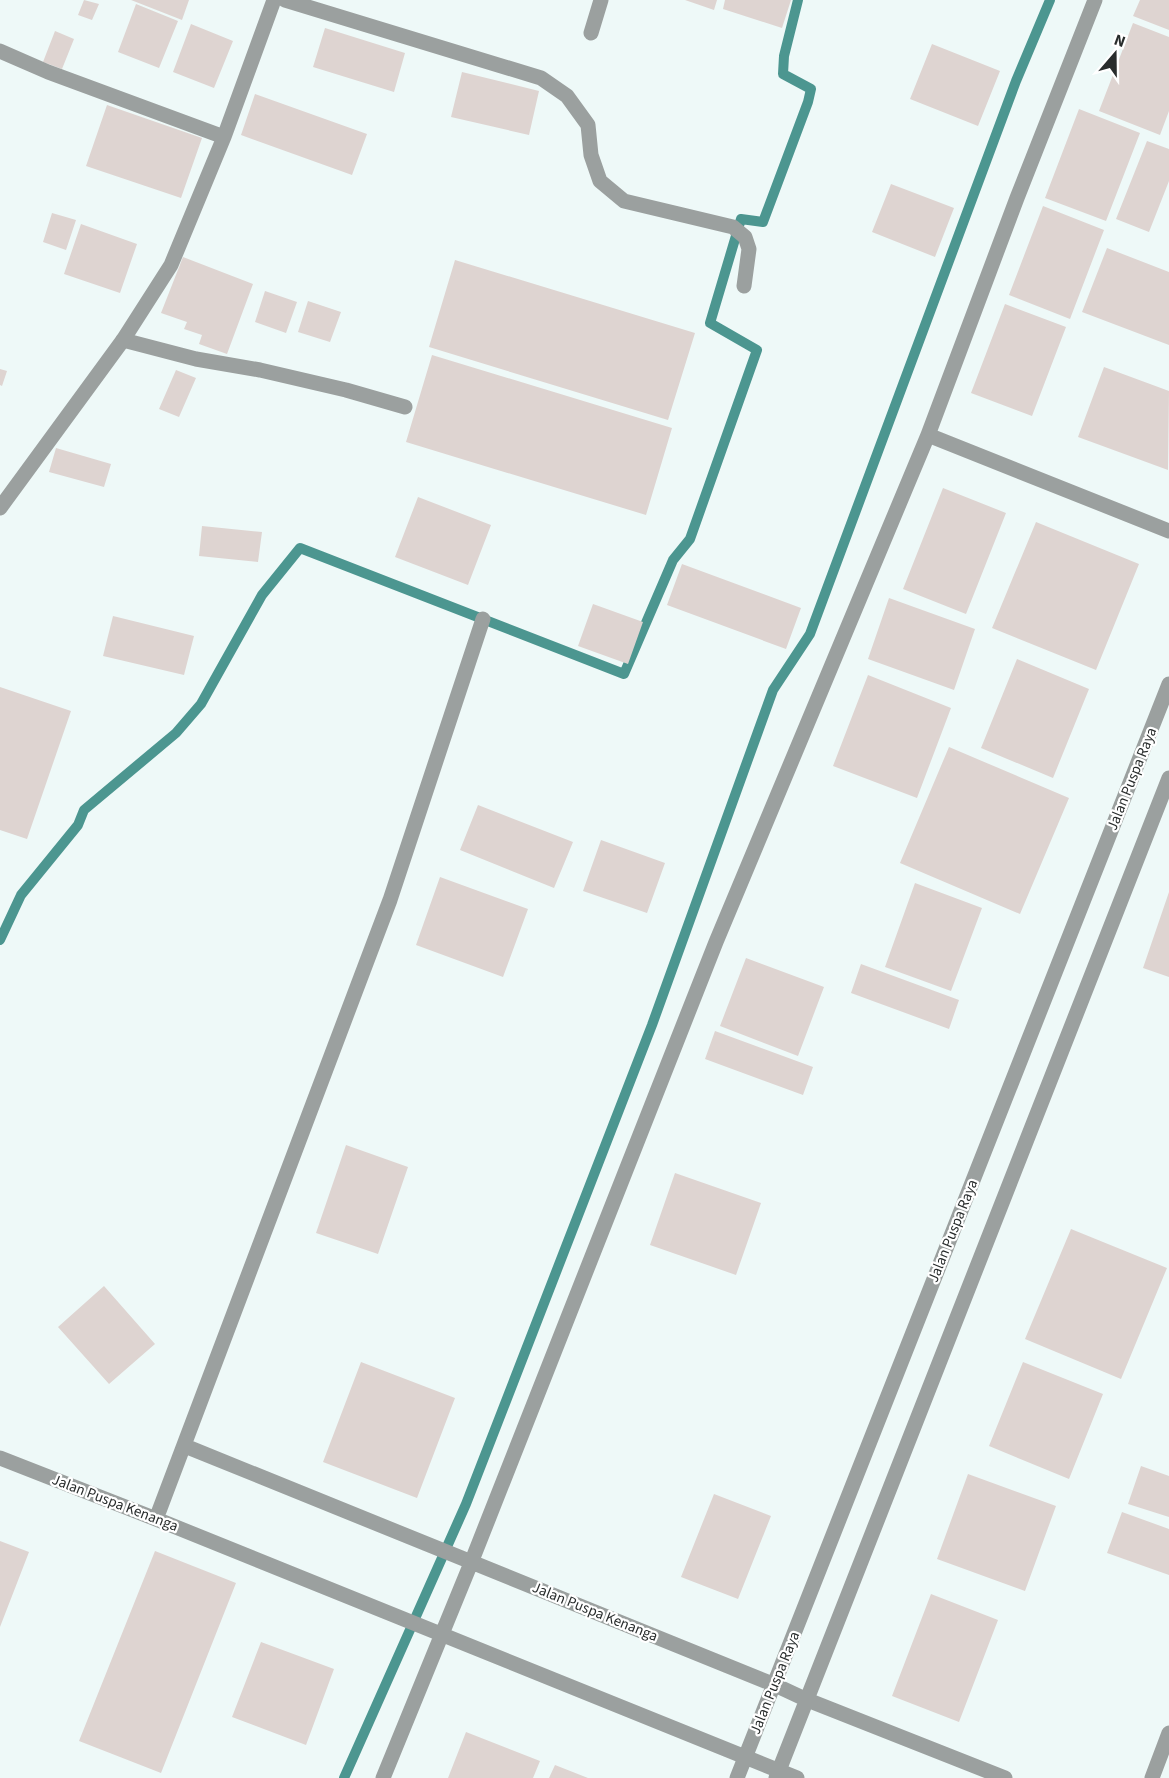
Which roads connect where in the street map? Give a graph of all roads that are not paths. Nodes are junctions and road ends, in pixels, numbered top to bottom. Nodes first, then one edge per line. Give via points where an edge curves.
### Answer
1 (274, 0) edge
2 (285, 0) edge
3 (601, 0) edge
4 (1095, 0) edge
5 (591, 33) dead end
6 (0, 51) edge
7 (224, 136) junction
8 (744, 286) dead end
9 (123, 340) junction
10 (405, 407) dead end
11 (928, 435) junction
12 (0, 508) edge
13 (1169, 531) edge
14 (483, 619) dead end
15 (1169, 684) edge
16 (1169, 778) edge
17 (185, 1446) junction
18 (0, 1458) edge
19 (156, 1519) junction
20 (471, 1563) junction
21 (442, 1634) junction
22 (774, 1684) junction
23 (806, 1699) junction
24 (1169, 1733) edge
25 (746, 1756) junction
26 (777, 1774) edge
27 (383, 1778) edge
28 (737, 1778) edge
29 (797, 1778) edge
30 (1005, 1778) edge
31 (1152, 1778) edge

1 - 7 street
2 - 8 street via 541,78 567,96 588,125 591,154 600,181 624,201 733,227 745,237 749,249
3 - 5 street
4 - 11 street
6 - 7 street
7 - 9 street via 171,265
9 - 10 street
9 - 12 street
11 - 13 street
11 - 20 street via 716,942
14 - 17 street via 390,900
15 - 22 street, Jalan Puspa Raya
16 - 23 street
17 - 19 street
17 - 20 street, Jalan Puspa Kenanga
18 - 19 street, Jalan Puspa Kenanga
19 - 21 street, Jalan Puspa Kenanga
20 - 21 street
20 - 22 street, Jalan Puspa Kenanga
21 - 25 street, Jalan Puspa Kenanga
21 - 27 street
22 - 23 street, Jalan Puspa Kenanga
22 - 25 street, Jalan Puspa Raya
23 - 26 street
23 - 30 street, Jalan Puspa Kenanga
24 - 31 street
25 - 26 street, Jalan Puspa Kenanga
25 - 28 street, Jalan Puspa Raya
26 - 29 street, Jalan Puspa Kenanga

